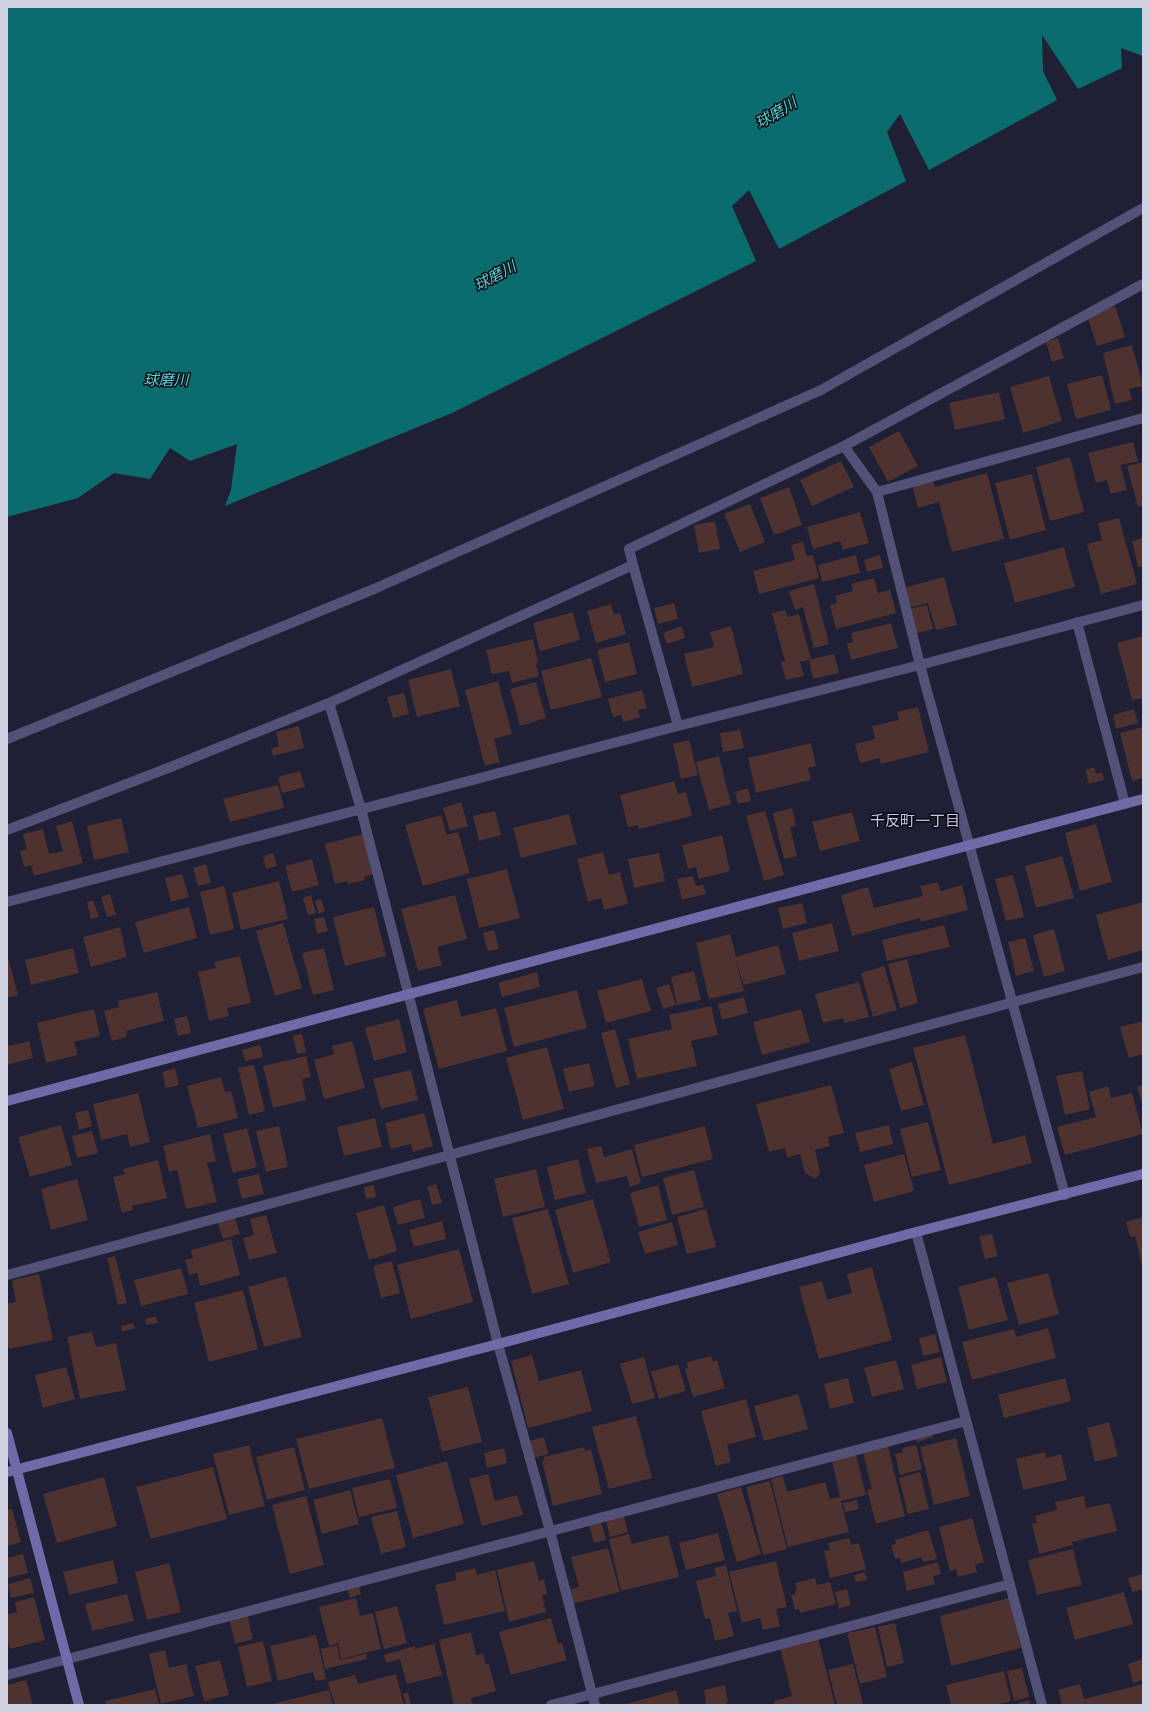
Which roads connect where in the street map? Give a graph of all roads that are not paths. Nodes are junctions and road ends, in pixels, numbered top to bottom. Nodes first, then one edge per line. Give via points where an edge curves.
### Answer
1 (1143, 208) edge
2 (1143, 284) edge
3 (1143, 418) edge
4 (844, 446) junction
5 (877, 492) junction
6 (633, 565) junction
7 (1143, 605) edge
8 (1077, 622) junction
9 (920, 665) junction
10 (329, 703) junction
11 (678, 726) junction
12 (7, 739) edge
13 (1143, 799) edge
14 (1125, 804) junction
15 (361, 809) junction
16 (7, 830) edge
17 (970, 845) junction
18 (7, 902) edge
19 (1143, 967) edge
20 (409, 994) junction
21 (1013, 1003) junction
22 (7, 1101) edge
23 (449, 1156) junction
24 (1143, 1174) edge
25 (1065, 1195) junction
26 (916, 1232) junction
27 (7, 1275) edge
28 (498, 1344) junction
29 (966, 1421) junction
30 (7, 1433) edge
31 (12, 1470) edge
32 (550, 1531) junction
33 (1010, 1584) junction
34 (67, 1659) junction
35 (7, 1675) edge
36 (592, 1694) junction
37 (79, 1705) edge
38 (551, 1705) edge
39 (595, 1705) edge
40 (1042, 1705) edge

1 - 12 street via 821,390 374,588
2 - 4 street
3 - 5 street
4 - 5 street
4 - 6 street via 629,548
5 - 9 street
6 - 10 street
6 - 11 street
7 - 8 street
8 - 9 street
8 - 14 street
9 - 11 street
9 - 17 street
10 - 15 street
10 - 16 street
11 - 15 street
13 - 14 street
14 - 17 street
15 - 18 street
15 - 20 street
17 - 20 street
17 - 21 street
19 - 21 street
20 - 22 street
20 - 23 street
21 - 23 street
21 - 25 street
23 - 27 street
23 - 28 street
24 - 25 street
25 - 26 street
26 - 28 street
26 - 29 street
28 - 31 street
28 - 32 street
29 - 32 street
29 - 33 street
30 - 31 street
31 - 34 street
32 - 34 street
32 - 36 street
33 - 36 street
33 - 40 street
34 - 35 street
34 - 37 street
36 - 38 street
36 - 39 street

